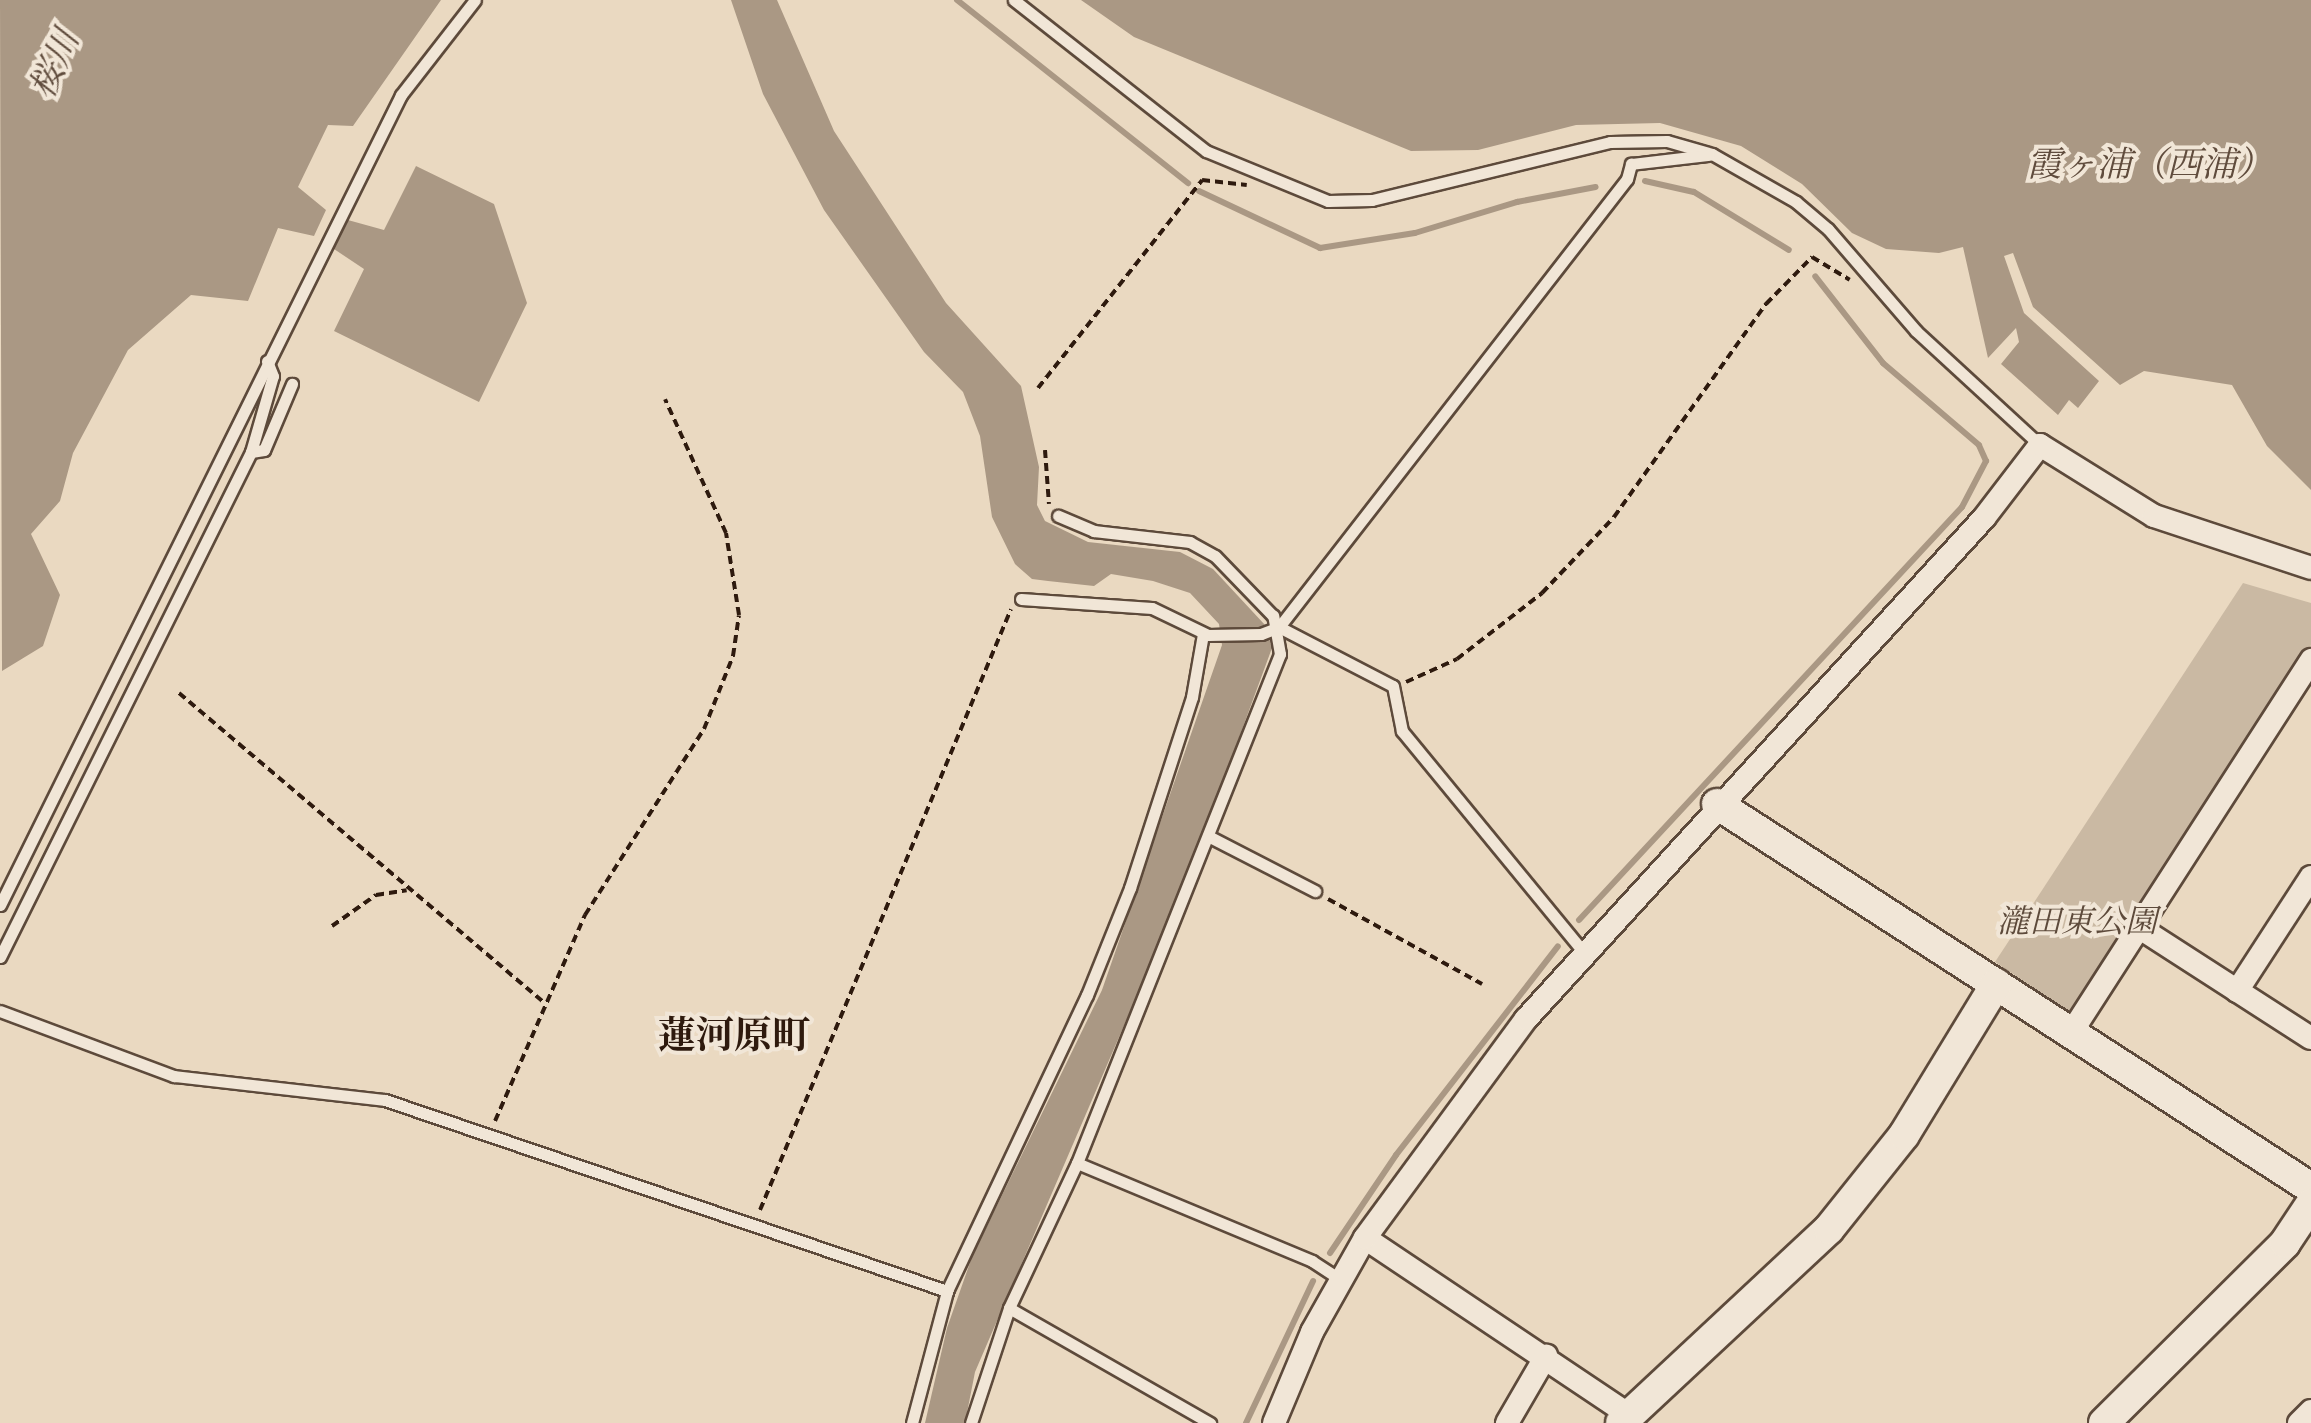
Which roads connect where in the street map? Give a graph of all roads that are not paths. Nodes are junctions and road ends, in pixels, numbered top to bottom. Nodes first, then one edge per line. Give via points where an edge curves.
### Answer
1 (474, 0) edge
2 (1014, 0) edge
3 (1712, 154) junction
4 (267, 360) junction
5 (292, 384) dead end
6 (2040, 445) junction
7 (251, 452) junction
8 (1058, 516) road end
9 (2311, 568) edge
10 (1021, 599) road end
11 (1279, 627) junction
12 (1202, 634) junction
13 (2311, 660) edge
14 (1717, 804) junction
15 (1212, 838) junction
16 (1315, 891) road end
17 (2307, 891) edge
18 (0, 905) edge
19 (2140, 928) junction
20 (1583, 951) junction
21 (0, 957) edge
22 (1996, 984) junction
23 (2237, 990) junction
24 (0, 1011) edge
25 (2071, 1033) junction
26 (2311, 1038) edge
27 (1078, 1163) junction
28 (2311, 1188) edge
29 (2311, 1204) edge
30 (1365, 1238) junction
31 (1341, 1280) junction
32 (947, 1292) junction
33 (1010, 1308) junction
34 (1546, 1356) junction
35 (2311, 1411) edge
36 (1625, 1419) edge
37 (912, 1423) edge
38 (971, 1423) edge
39 (1210, 1423) edge
40 (1274, 1423) edge
41 (1506, 1423) edge
42 (2104, 1423) edge
43 (2299, 1423) edge

1 - 4 lane via 401,94
2 - 3 lane via 1206,151 1351,204 1610,142 1667,141
3 - 6 lane via 1796,202
3 - 11 lane via 1631,164 1627,179
4 - 7 lane via 273,376
4 - 18 lane
5 - 7 lane via 264,450
6 - 9 street via 2154,516
6 - 14 street via 1984,518
7 - 21 lane
8 - 11 lane via 1094,532 1190,542 1244,584
10 - 12 lane via 1152,608
11 - 12 lane via 1261,634
11 - 15 lane via 1280,654
11 - 20 lane via 1393,686 1402,731
12 - 32 lane via 1192,697 1130,888
13 - 19 street
14 - 20 street
14 - 22 street
15 - 16 lane
15 - 27 lane
17 - 23 street
19 - 23 street
19 - 25 street
20 - 30 street
22 - 25 street
22 - 36 street via 1904,1135 1829,1229
23 - 26 street
24 - 32 lane via 174,1076 371,1098
25 - 28 street
27 - 31 lane via 1312,1261
27 - 33 lane
29 - 42 street via 2285,1242
30 - 31 street
30 - 34 street
31 - 40 street
32 - 37 lane
33 - 38 lane
33 - 39 lane
34 - 36 street
34 - 41 street
35 - 43 street

